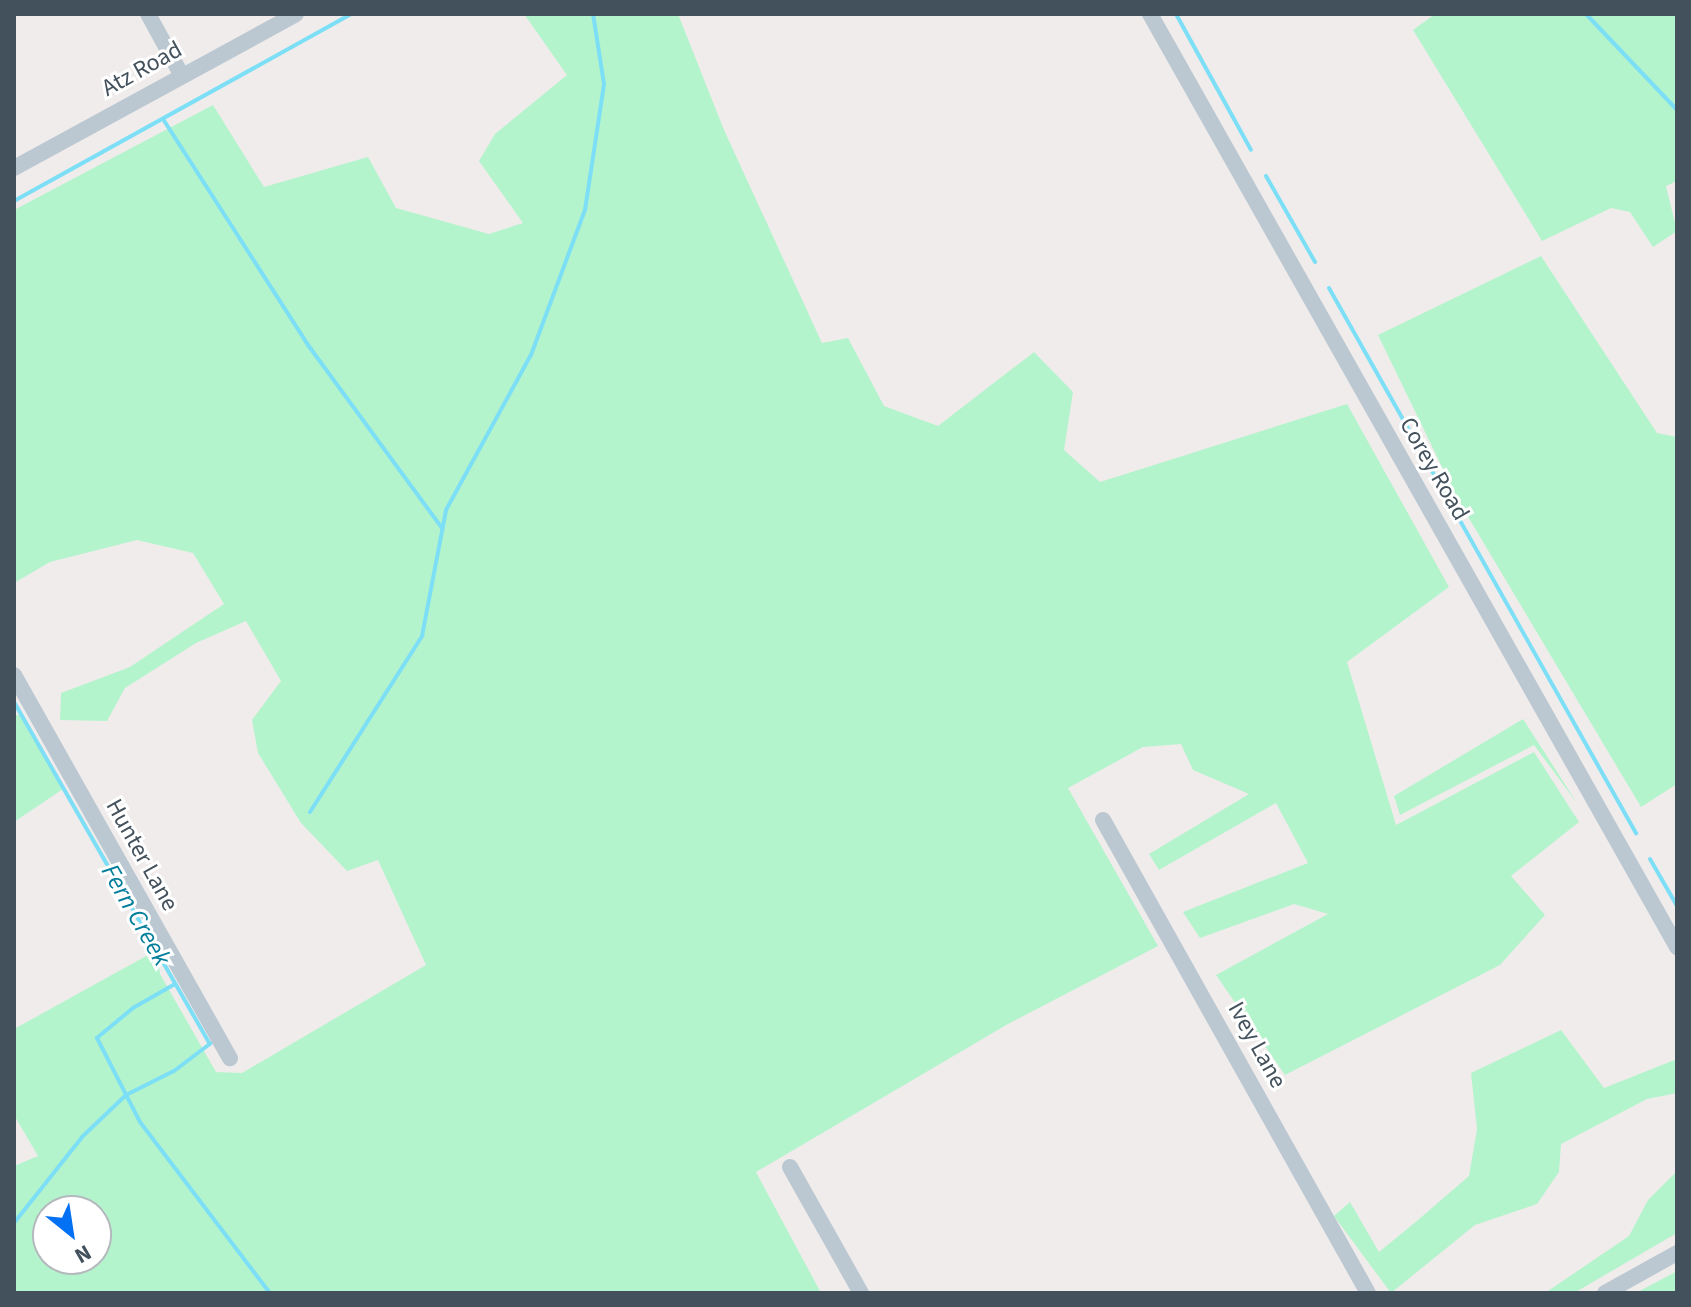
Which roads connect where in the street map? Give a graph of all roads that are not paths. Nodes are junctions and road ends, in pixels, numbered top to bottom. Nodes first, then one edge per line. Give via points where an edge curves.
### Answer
1 (148, 14) edge
2 (296, 14) edge
3 (1150, 14) edge
4 (181, 74) junction
5 (14, 168) edge
6 (14, 675) edge
7 (1103, 820) dead end
8 (1677, 947) edge
9 (230, 1058) dead end
10 (790, 1167) dead end
11 (1677, 1253) edge
12 (861, 1293) edge
13 (1368, 1293) edge
14 (1605, 1293) edge

1 - 4 street
2 - 4 street, Atz Road
3 - 8 street, Corey Road
4 - 5 street, Atz Road
6 - 9 street, Hunter Lane
7 - 13 street, Ivey Lane
10 - 12 street
11 - 14 street

